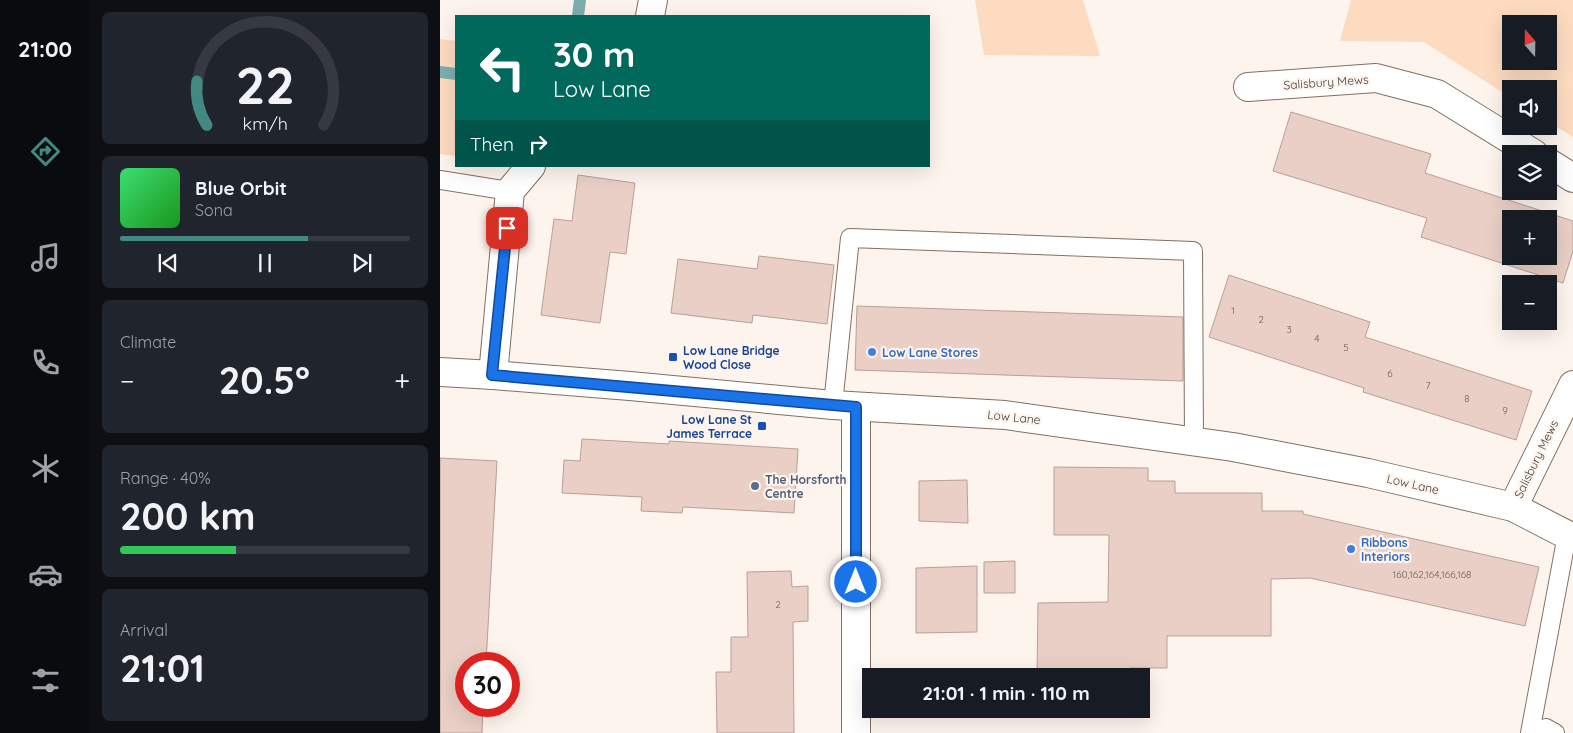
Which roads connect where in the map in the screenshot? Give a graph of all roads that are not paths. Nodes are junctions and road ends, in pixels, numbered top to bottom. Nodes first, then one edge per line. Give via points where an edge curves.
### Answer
1 (653, 0) edge
2 (650, 15) edge
3 (1248, 87) dead end
4 (1519, 145) edge
5 (530, 167) edge
6 (1557, 168) edge
7 (1573, 178) edge
8 (440, 180) edge
9 (510, 191) junction
10 (440, 372) edge
11 (492, 375) junction
12 (1573, 385) edge
13 (845, 406) junction
14 (1194, 441) junction
15 (1513, 507) junction
16 (1570, 536) edge
17 (1544, 731) edge
18 (856, 733) edge

1 - 2 street
3 - 4 street, Salisbury Mews via 1376,78 1437,94
5 - 9 street
6 - 7 street
8 - 9 lane
9 - 11 street
10 - 11 street, Low Lane
11 - 13 street, Low Lane
12 - 15 street, Salisbury Mews
13 - 14 street, Low Lane via 1005,415
13 - 14 lane via 850,238 1193,251
13 - 18 street
14 - 15 street, Low Lane via 1368,473
15 - 16 street, Low Lane
16 - 17 lane

